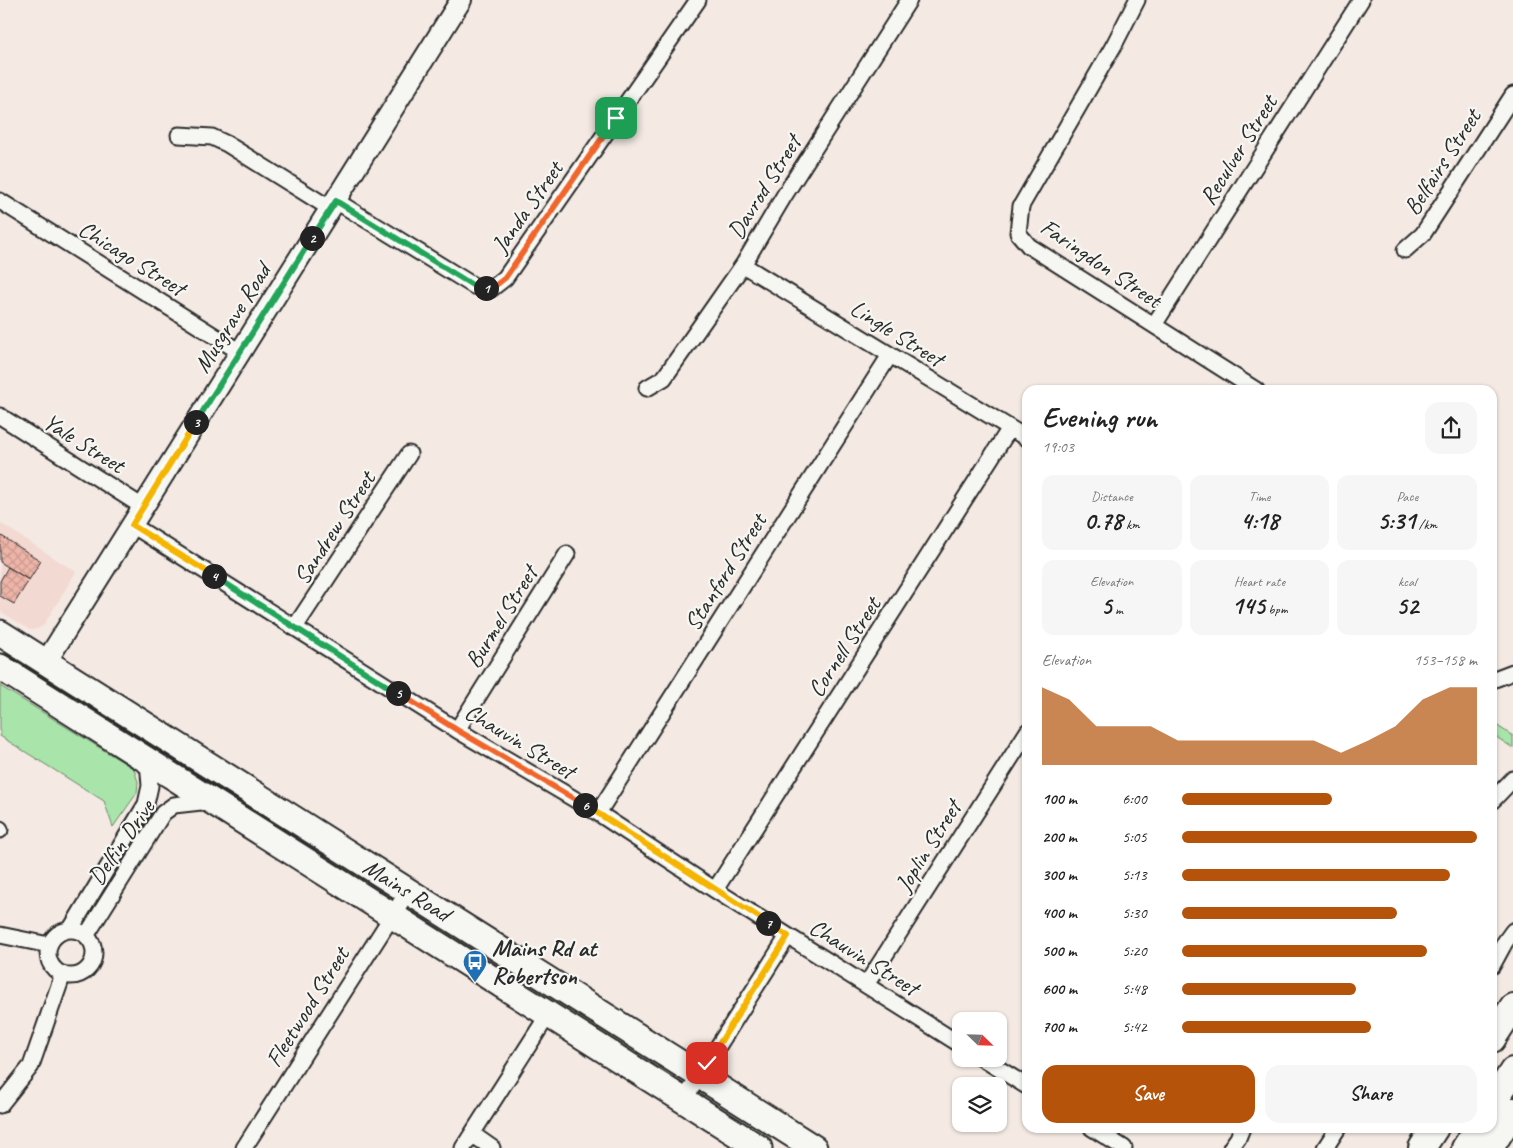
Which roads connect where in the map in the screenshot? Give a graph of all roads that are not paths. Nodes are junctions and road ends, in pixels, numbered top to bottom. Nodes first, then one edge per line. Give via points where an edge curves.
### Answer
1 (461, 0) edge
2 (698, 0) edge
3 (1137, 0) edge
4 (1361, 0) edge
5 (905, 1) edge
6 (1513, 95) edge
7 (179, 135) dead end
8 (0, 201) edge
9 (333, 205) junction
10 (1405, 250) dead end
11 (743, 265) junction
12 (1154, 325) junction
13 (240, 352) junction
14 (890, 355) junction
15 (1248, 385) edge
16 (647, 388) dead end
17 (0, 416) edge
18 (1010, 428) junction
19 (1022, 435) edge
20 (410, 454) dead end
21 (143, 507) junction
22 (132, 525) junction
23 (567, 554) dead end
24 (295, 627) junction
25 (0, 633) edge
26 (46, 662) junction
27 (0, 667) edge
28 (1513, 672) edge
29 (1497, 678) edge
30 (457, 730) junction
31 (1022, 740) edge
32 (148, 761) junction
33 (1513, 779) edge
34 (1497, 796) edge
35 (210, 800) junction
36 (598, 813) junction
37 (715, 890) junction
38 (408, 891) junction
39 (392, 916) junction
40 (70, 930) junction
41 (0, 935) edge
42 (86, 936) junction
43 (788, 936) junction
44 (1503, 936) edge
45 (49, 945) junction
46 (1497, 952) edge
47 (63, 974) junction
48 (866, 985) junction
49 (1513, 1007) edge
50 (548, 1015) junction
51 (1497, 1031) edge
52 (952, 1039) edge
53 (998, 1068) edge
54 (1513, 1071) edge
55 (699, 1075) junction
56 (1022, 1082) edge
57 (1497, 1096) edge
58 (684, 1100) junction
59 (0, 1106) edge
60 (1513, 1112) edge
61 (1100, 1133) edge
62 (1335, 1133) edge
63 (1432, 1133) edge
64 (1475, 1133) edge
65 (472, 1134) junction
66 (244, 1148) edge
67 (463, 1148) edge
68 (492, 1148) edge
69 (759, 1148) edge
70 (814, 1148) edge
71 (1124, 1148) edge
72 (1325, 1148) edge
73 (1422, 1148) edge
74 (1465, 1148) edge
75 (1490, 1148) edge

1 - 9 street, Musgrave Road
2 - 9 street, Janda Street via 505,278 491,289 474,286
3 - 12 street, Faringdon Street via 1021,206 1018,233 1029,246
4 - 12 street, Reculver Street
5 - 11 street, Davrod Street
6 - 10 street, Belfairs Street via 1423,234
7 - 9 street, Janda Street via 212,137 228,144
8 - 13 street, Chicago Street
9 - 13 street, Musgrave Road
11 - 14 street, Lingle Street
11 - 16 street, Davrod Street via 664,378
12 - 15 street, Faringdon Street
13 - 21 street, Musgrave Road
14 - 18 street, Lingle Street
14 - 36 street, Stanford Street
17 - 21 street, Yale Street
18 - 19 street, Lingle Street
18 - 37 street, Cornell Street
20 - 24 street, Sandrew Street
21 - 22 street, Musgrave Road
22 - 24 street, Chauvin Street
22 - 26 street, Musgrave Road
23 - 30 street, Burmel Street
24 - 30 street, Chauvin Street
25 - 26 main road, Mains Road
26 - 38 main road, Mains Road
27 - 32 main road, Mains Road
28 - 29 street
30 - 36 street, Chauvin Street
31 - 48 street, Joplin Street
32 - 35 main road, Mains Road
32 - 40 street, Delfin Drive via 150,786 146,804
33 - 34 street
35 - 39 main road, Mains Road
35 - 42 street, Delfin Drive via 174,805 163,813
36 - 37 street, Chauvin Street
37 - 43 street, Chauvin Street
38 - 39 street, Fleetwood Street
38 - 55 main road, Mains Road
39 - 50 main road, Mains Road
39 - 66 street, Fleetwood Street
40 - 42 street
40 - 45 street via 61,932
41 - 45 street
42 - 47 street via 93,949 90,965 78,974
43 - 48 street, Chauvin Street
43 - 55 street
44 - 46 street
45 - 47 street via 50,964
47 - 59 street via 30,1066
48 - 52 street, Chauvin Street
49 - 51 highway
50 - 58 main road, Mains Road
50 - 65 street
53 - 56 street
54 - 57 highway
55 - 58 street
55 - 70 main road, Mains Road
58 - 69 main road, Mains Road
60 - 75 highway
61 - 71 street
62 - 72 street
63 - 73 highway
64 - 74 highway
65 - 67 street
65 - 68 street

